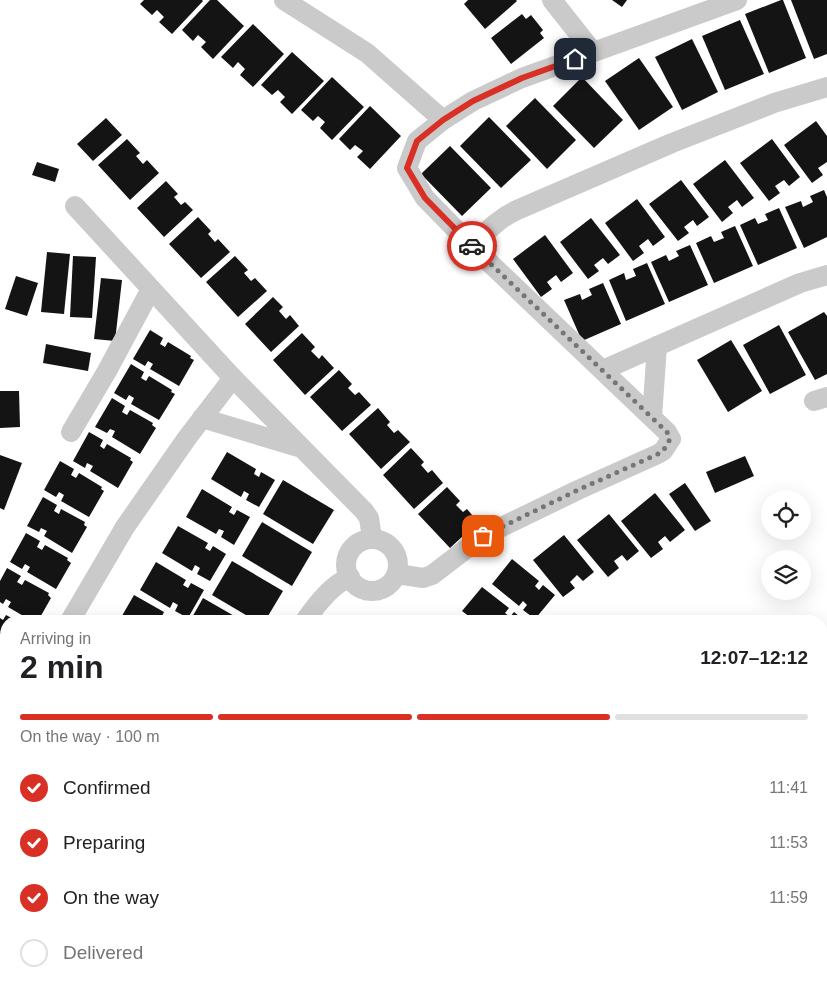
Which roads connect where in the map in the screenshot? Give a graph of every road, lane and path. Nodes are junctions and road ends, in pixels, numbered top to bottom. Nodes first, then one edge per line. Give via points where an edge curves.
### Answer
1 (284, 0) edge
2 (552, 0) edge
3 (737, 0) edge
4 (593, 52) junction
5 (827, 87) edge
6 (443, 120) junction
7 (75, 206) dead end
8 (472, 246) junction
9 (827, 275) edge
10 (151, 289) junction
11 (657, 346) junction
12 (603, 370) junction
13 (233, 378) junction
14 (652, 417) junction
15 (202, 418) junction
16 (71, 432) dead end
17 (301, 448) junction
18 (372, 538) junction
19 (397, 574) junction
20 (350, 577) junction
21 (74, 615) edge
22 (309, 615) edge

1 - 6 street via 366,53
2 - 4 street
3 - 4 street
4 - 6 street via 522,78 473,101
5 - 8 street via 774,103 672,143 517,210 506,215
6 - 8 street via 417,141 407,168 425,198
7 - 10 street
8 - 12 street
9 - 11 street via 800,283
10 - 13 street
10 - 16 street
11 - 12 street
11 - 14 street
12 - 14 street
13 - 15 street
13 - 17 street
14 - 19 street via 670,439 663,451 483,536 432,575 424,578
15 - 17 street
15 - 21 street via 125,527
17 - 18 street via 369,518
18 - 19 street via 388,543 398,557
18 - 20 street via 359,542 350,551 346,564
19 - 20 street via 384,588 375,590 365,590
20 - 22 street via 333,587

